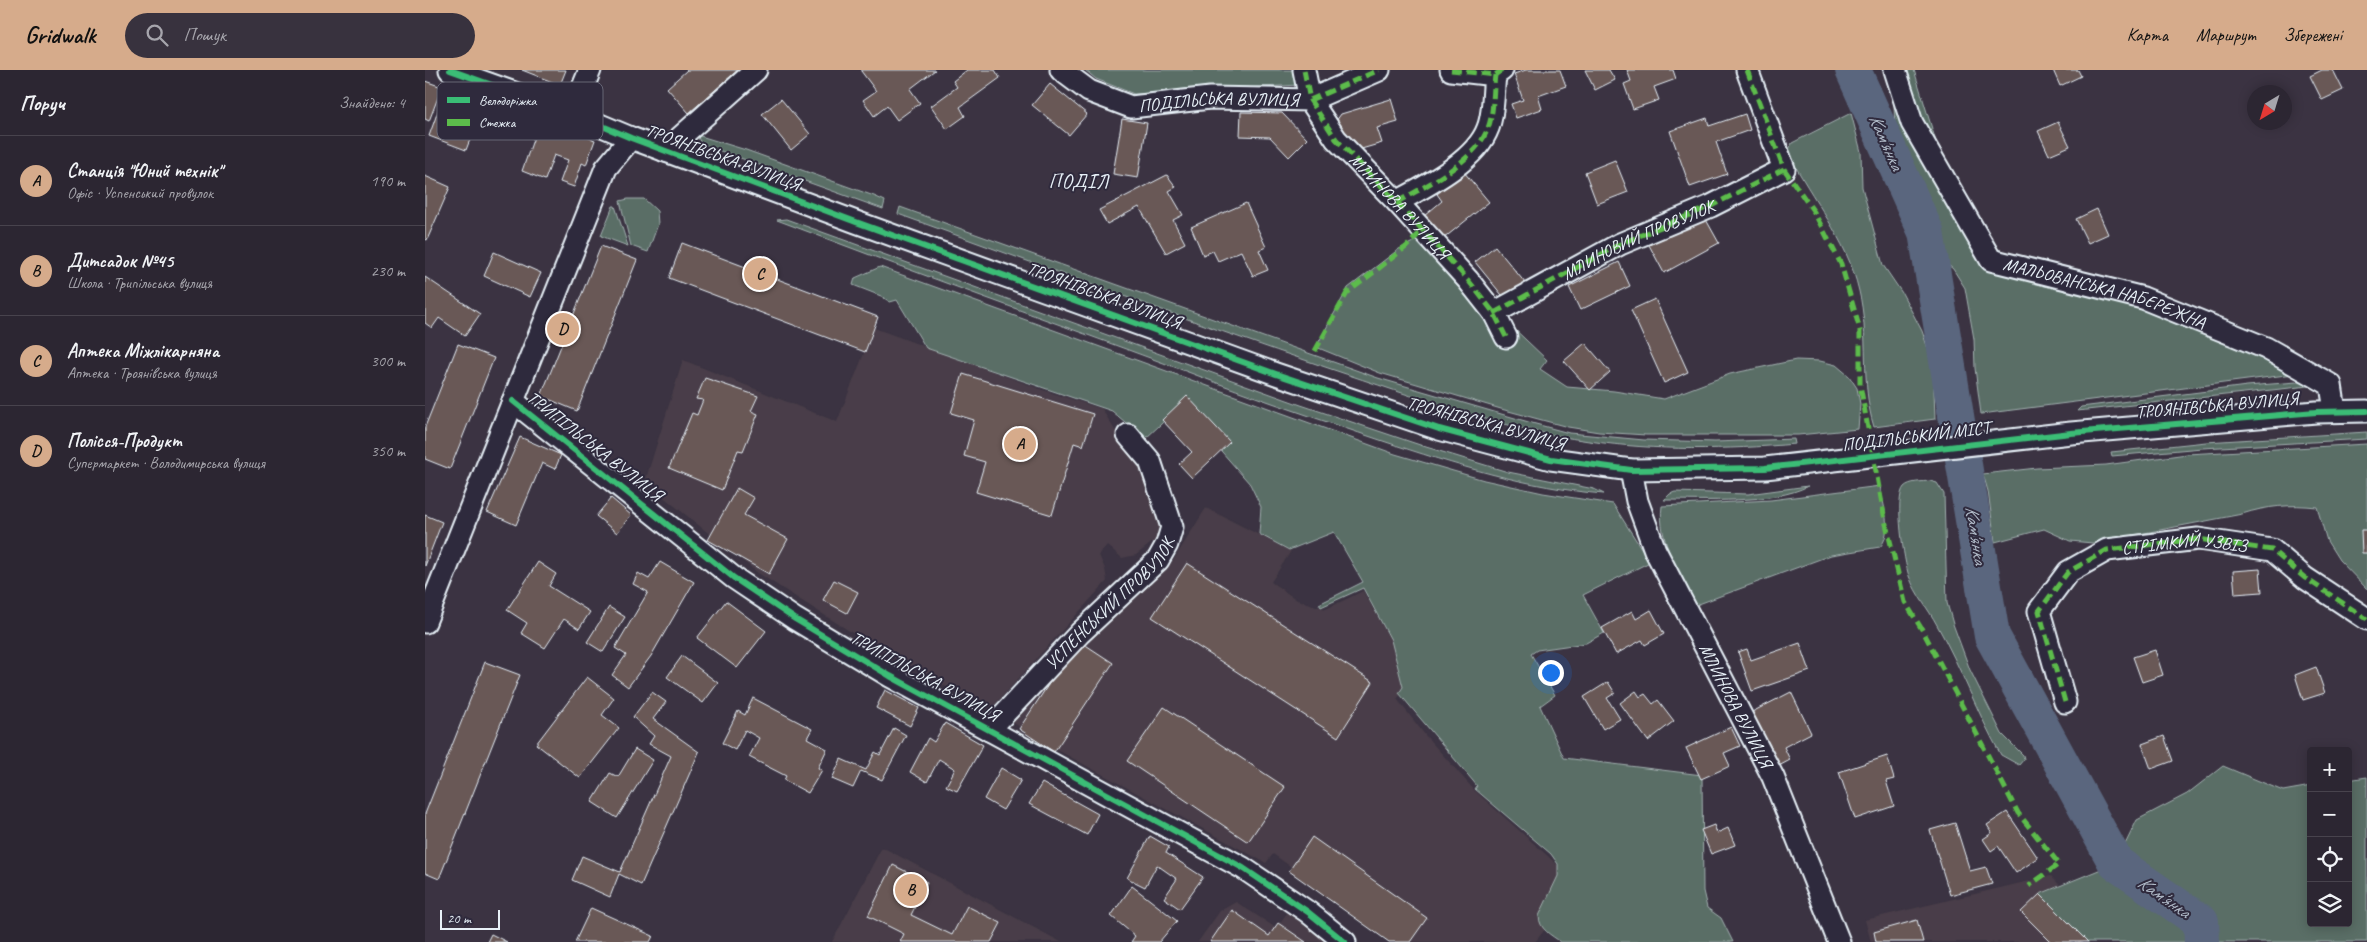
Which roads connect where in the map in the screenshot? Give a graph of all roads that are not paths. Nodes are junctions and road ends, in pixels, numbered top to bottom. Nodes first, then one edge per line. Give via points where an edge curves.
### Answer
1 (450, 70) edge
2 (589, 70) edge
3 (756, 70) edge
4 (1061, 70) edge
5 (1304, 70) edge
6 (1379, 70) edge
7 (1451, 70) edge
8 (1747, 70) edge
9 (1895, 70) edge
10 (1499, 72) edge
11 (483, 82) edge
12 (584, 82) edge
13 (1310, 100) junction
14 (603, 127) edge
15 (631, 138) junction
16 (665, 151) junction
17 (1397, 202) junction
18 (1494, 313) junction
19 (1506, 336) dead end
20 (513, 401) junction
21 (2335, 411) junction
22 (2367, 411) edge
23 (2071, 433) joint
24 (1128, 435) dead end
25 (1765, 468) joint
26 (1631, 470) junction
27 (2367, 619) edge
28 (425, 622) edge
29 (2065, 702) dead end
30 (989, 730) junction
31 (1345, 942) edge
32 (1839, 942) edge

1 - 11 street, ТРОЯНІВСЬКА ВУЛИЦЯ
2 - 12 street
3 - 16 street
4 - 13 street, ПОДІЛЬСЬКА ВУЛИЦЯ via 1089,91 1131,107 1210,98
5 - 13 street, МЛИНОВА ВУЛИЦЯ
6 - 13 street, ПОДІЛЬСЬКА ВУЛИЦЯ
7 - 10 street
8 - 18 street, МЛИНОВИЙ ПРОВУЛОК via 1783,169 1711,206 1620,244
9 - 21 street, МАЛЬОВАНСЬКА НАБЕРЕЖНА via 1912,123 1991,260 2143,298 2266,348 2331,385
10 - 17 street via 1488,128 1474,149 1439,179
13 - 17 street, МЛИНОВА ВУЛИЦЯ via 1336,139
14 - 15 street, ТРОЯНІВСЬКА ВУЛИЦЯ
15 - 16 street, ТРОЯНІВСЬКА ВУЛИЦЯ
15 - 20 street via 605,168
16 - 26 street, ТРОЯНІВСЬКА ВУЛИЦЯ via 1276,374 1439,429 1551,459
17 - 18 street, МЛИНОВА ВУЛИЦЯ
18 - 19 street, МЛИНОВА ВУЛИЦЯ
20 - 28 street
20 - 30 street, ТРИПІЛЬСЬКА ВУЛИЦЯ via 734,578 889,676
21 - 22 street, ТРОЯНІВСЬКА ВУЛИЦЯ
21 - 23 street, ТРОЯНІВСЬКА ВУЛИЦЯ
23 - 25 street, ПОДІЛЬСЬКИЙ МІСТ
24 - 30 street, УСПЕНСЬКИЙ ПРОВУЛОК via 1150,461 1171,527 1167,544 1157,560 1080,633
25 - 26 street, ТРОЯНІВСЬКА ВУЛИЦЯ
26 - 32 street, МЛИНОВА ВУЛИЦЯ via 1637,501 1655,550 1773,777
27 - 29 street, СТРІМКИЙ УЗВІЗ via 2305,578 2272,550 2198,539 2107,550 2068,572 2039,611
30 - 31 street, ТРИПІЛЬСЬКА ВУЛИЦЯ via 1243,868 1308,912

